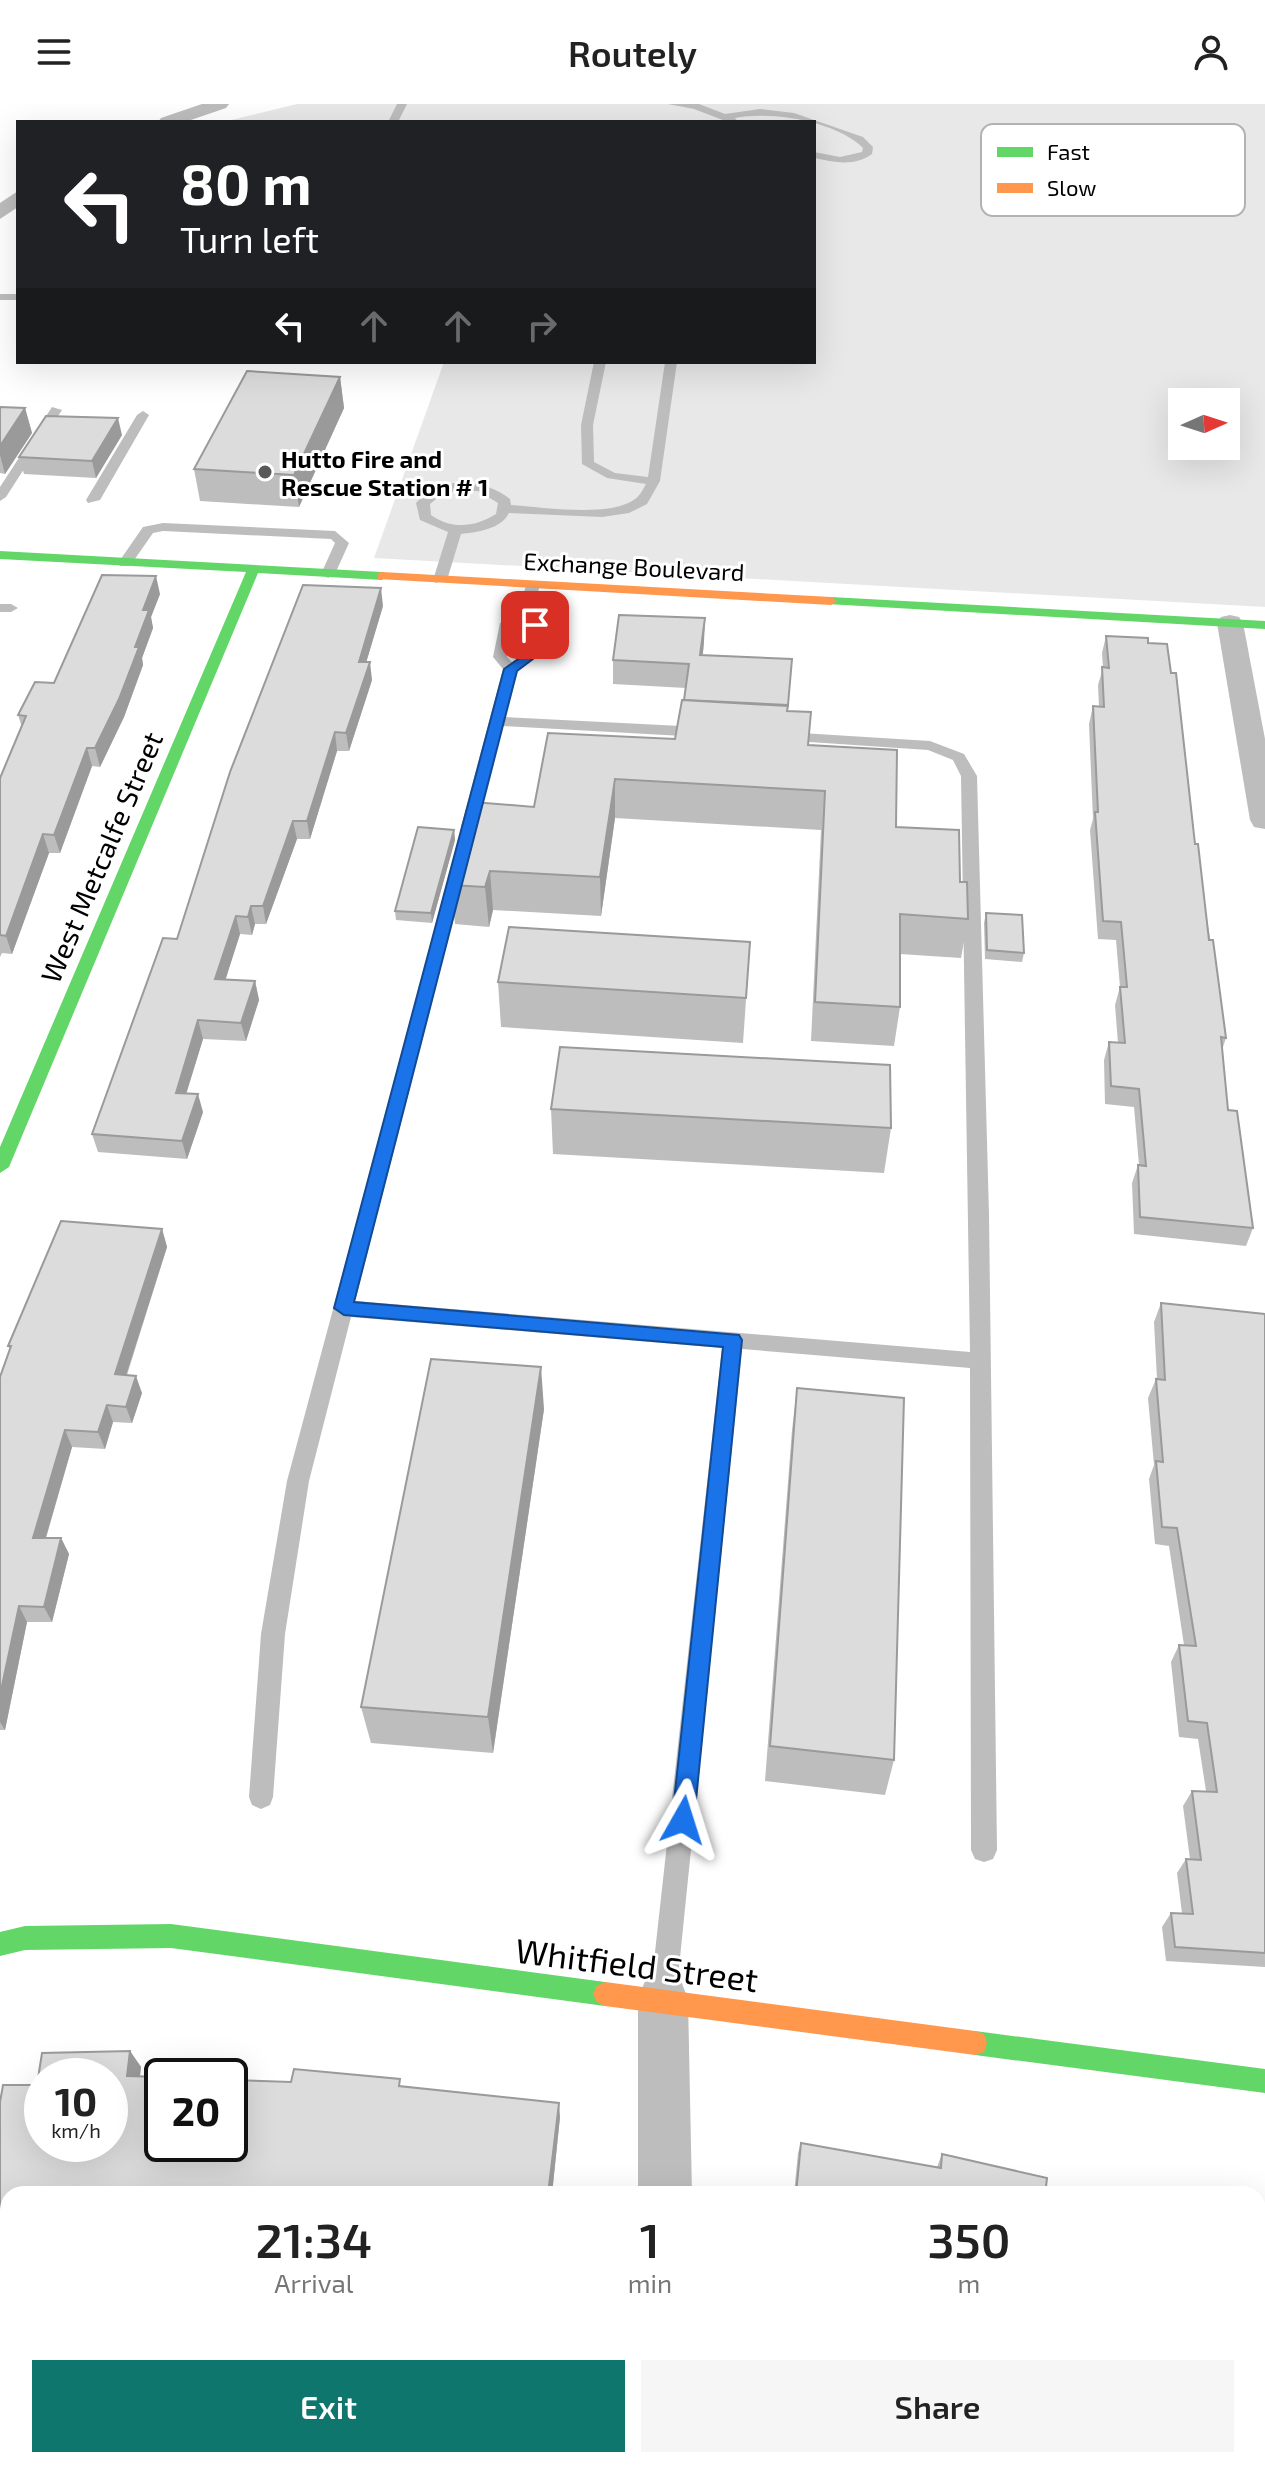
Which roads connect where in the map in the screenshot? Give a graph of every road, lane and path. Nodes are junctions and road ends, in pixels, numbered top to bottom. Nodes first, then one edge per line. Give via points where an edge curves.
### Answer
1 (220, 104) edge
2 (673, 104) edge
3 (724, 117) junction
4 (173, 120) edge
5 (731, 120) edge
6 (816, 120) edge
7 (816, 120) edge
8 (816, 155) edge
9 (16, 199) edge
10 (0, 213) edge
11 (600, 364) edge
12 (671, 364) edge
13 (56, 410) dead end
14 (143, 415) dead end
15 (654, 481) junction
16 (0, 497) edge
17 (93, 500) dead end
18 (506, 509) junction
19 (456, 529) junction
20 (0, 555) edge
21 (125, 563) junction
22 (253, 569) junction
23 (328, 574) junction
24 (440, 580) junction
25 (533, 585) junction
26 (525, 614) junction
27 (1230, 623) junction
28 (1265, 625) edge
29 (510, 669) junction
30 (497, 721) junction
31 (713, 733) edge
32 (775, 737) edge
33 (1265, 820) edge
34 (0, 1167) edge
35 (344, 1308) junction
36 (733, 1340) junction
37 (981, 1361) junction
38 (261, 1797) dead end
39 (984, 1850) dead end
40 (0, 1944) edge
41 (663, 1999) junction
42 (1265, 2081) edge
43 (665, 2186) edge

1 - 4 street
2 - 3 lane
3 - 5 lane
3 - 7 lane via 758,108 797,112
6 - 8 lane via 868,147 867,154 856,159
9 - 10 street
11 - 15 lane via 587,418 588,464 609,476
12 - 15 lane
13 - 16 lane
14 - 17 lane
15 - 18 lane via 642,501 624,510
18 - 19 lane via 483,527
18 - 19 lane via 499,495 479,487 430,496 423,503 425,517
19 - 24 lane
20 - 21 street, Exchange Boulevard
21 - 22 street, Exchange Boulevard
21 - 23 lane via 148,530 163,527 335,535 342,543
22 - 23 street, Exchange Boulevard
22 - 34 street, West Metcalfe Street
23 - 24 street, Exchange Boulevard
24 - 25 street, Exchange Boulevard
25 - 26 lane
25 - 27 street, Exchange Boulevard
26 - 29 lane via 535,625 527,659
26 - 29 lane via 507,623 500,657
27 - 28 street, Exchange Boulevard
27 - 33 street
29 - 30 lane
30 - 31 lane
30 - 35 lane
32 - 37 lane via 930,746 959,757 969,776
35 - 36 lane
35 - 38 lane via 296,1496 273,1634
36 - 37 lane
36 - 41 lane
37 - 39 lane
40 - 41 street, Whitfield Street via 25,1938 171,1936
41 - 42 street, Whitfield Street
41 - 43 street

